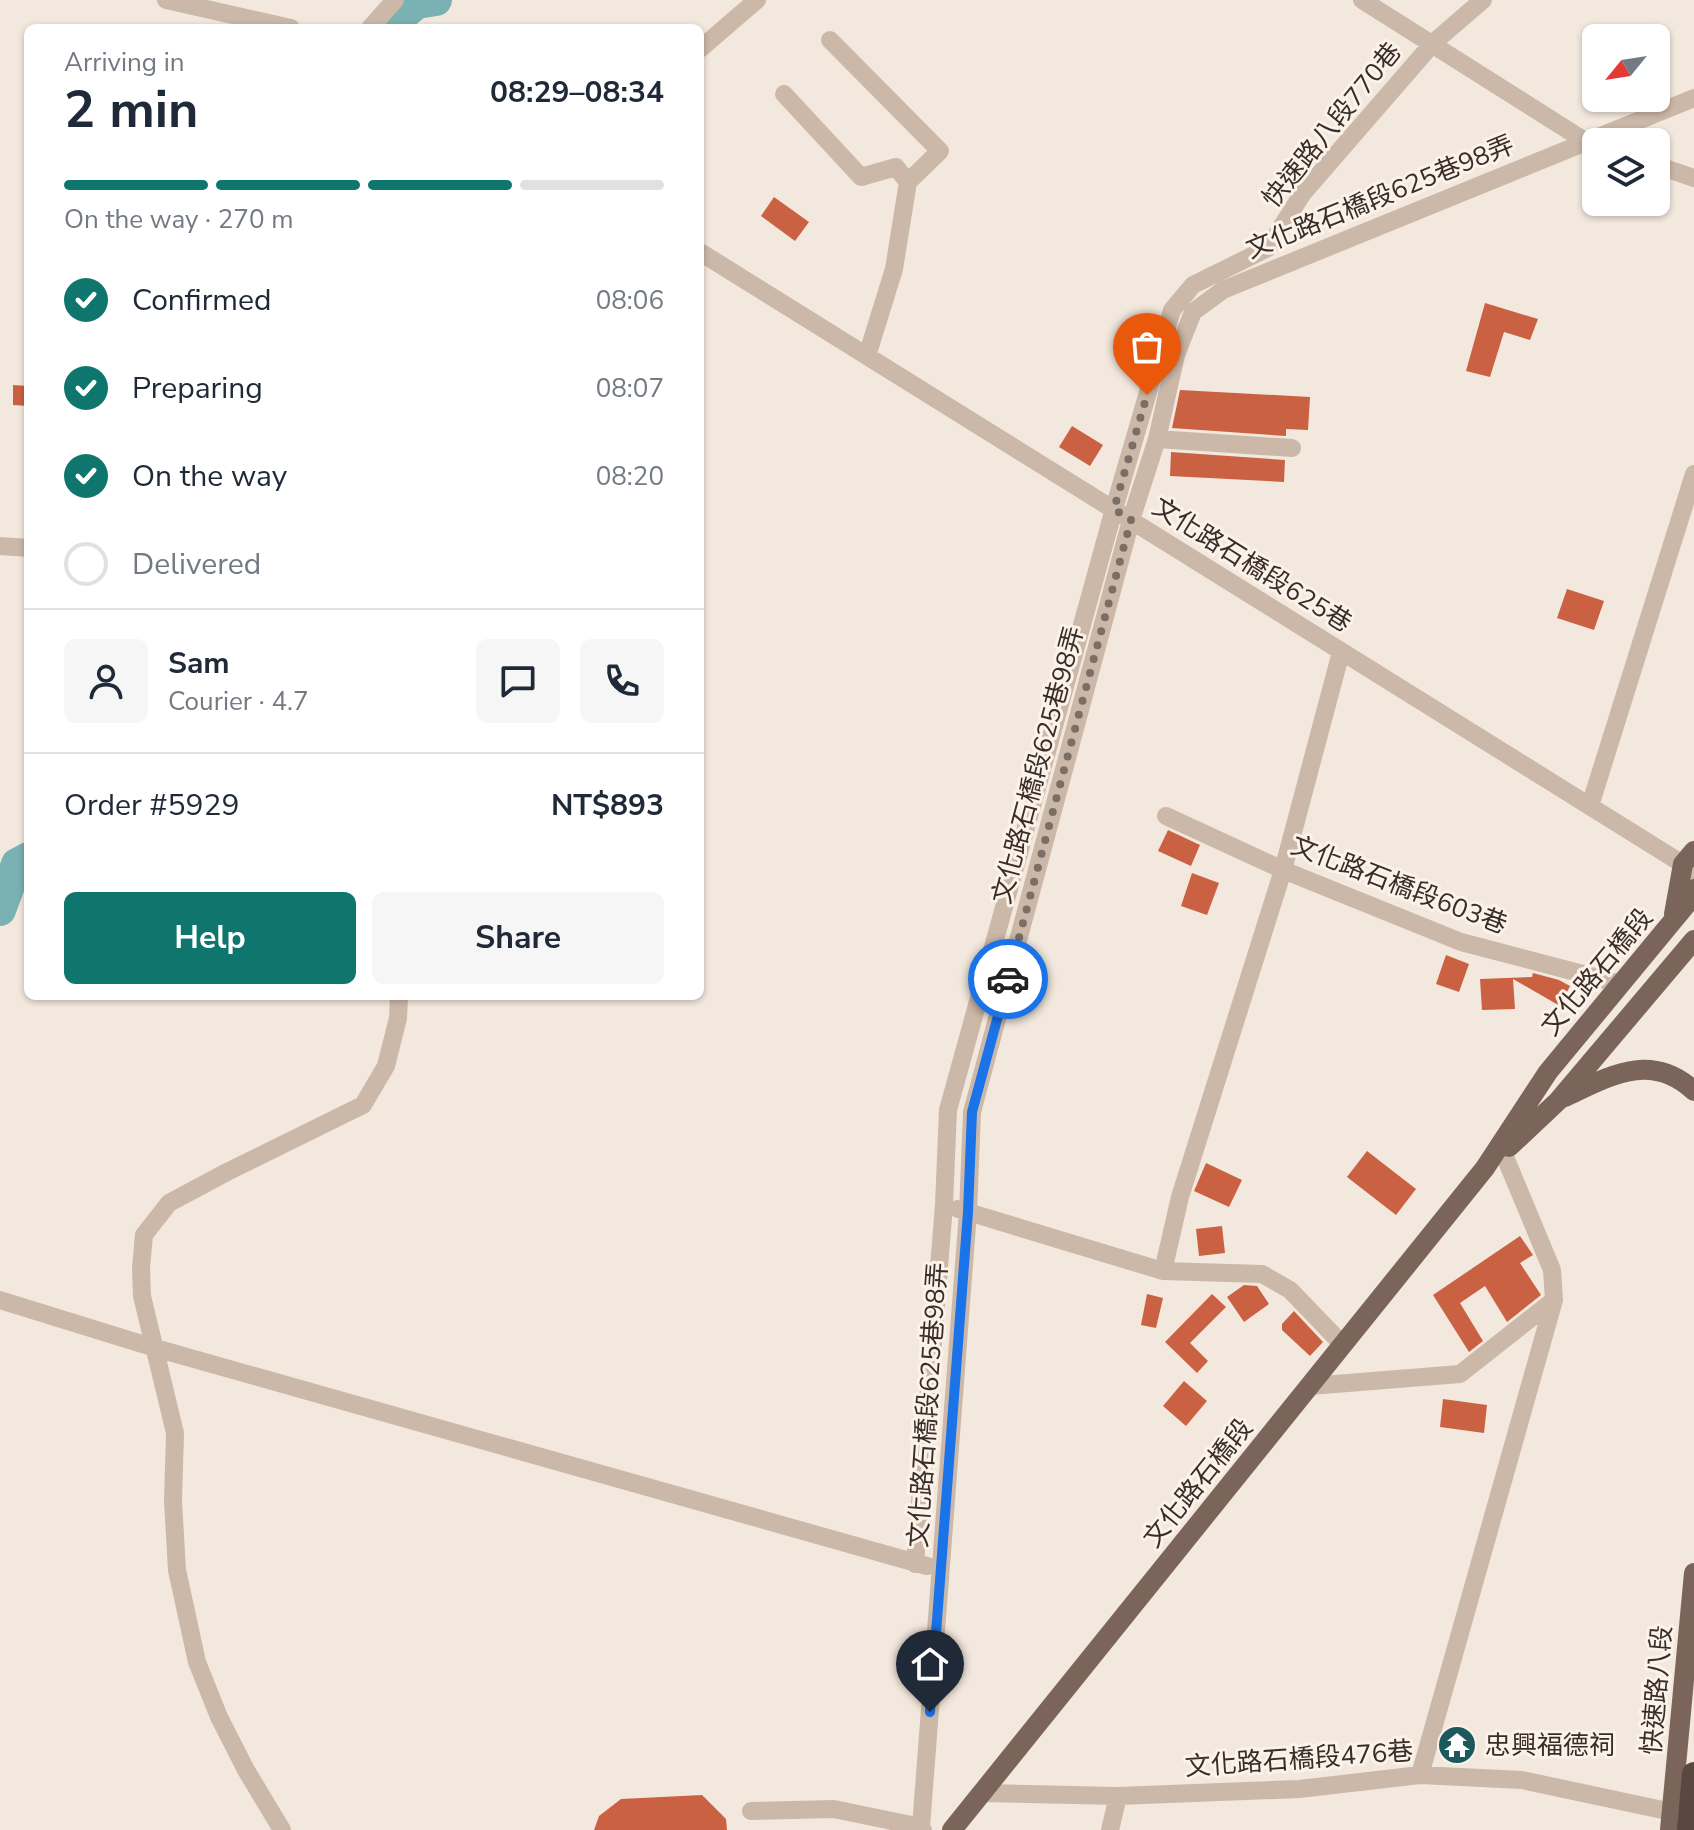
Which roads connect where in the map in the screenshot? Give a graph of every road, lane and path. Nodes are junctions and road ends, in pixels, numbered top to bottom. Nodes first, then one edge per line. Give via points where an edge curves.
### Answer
1 (166, 0) edge
2 (395, 0) edge
3 (757, 0) edge
4 (1362, 0) edge
5 (1483, 0) edge
6 (273, 24) edge
7 (374, 24) edge
8 (830, 40) dead end
9 (1433, 43) junction
10 (704, 46) edge
11 (784, 94) dead end
12 (1694, 98) edge
13 (1625, 128) edge
14 (1582, 138) edge
15 (1582, 146) edge
16 (1670, 170) edge
17 (1694, 178) edge
18 (908, 182) junction
19 (704, 254) edge
20 (867, 356) junction
21 (1157, 439) junction
22 (1292, 448) dead end
23 (1694, 474) edge
24 (1114, 509) junction
25 (1131, 520) junction
26 (0, 546) edge
27 (24, 548) edge
28 (1341, 652) junction
29 (1590, 806) junction
30 (1166, 816) dead end
31 (1690, 862) edge
32 (1283, 870) junction
33 (1694, 889) edge
34 (1672, 922) junction
35 (1694, 940) edge
36 (1621, 984) junction
37 (399, 1000) edge
38 (1694, 1091) edge
39 (1558, 1101) junction
40 (1503, 1152) junction
41 (1485, 1168) junction
42 (944, 1205) junction
43 (968, 1212) junction
44 (1163, 1271) junction
45 (0, 1300) edge
46 (1554, 1300) junction
47 (1343, 1345) junction
48 (155, 1348) junction
49 (1310, 1386) junction
50 (915, 1564) junction
51 (941, 1570) junction
52 (1694, 1573) edge
53 (1694, 1774) edge
54 (1420, 1775) junction
55 (982, 1793) junction
56 (1118, 1796) junction
57 (751, 1811) dead end
58 (1694, 1817) edge
59 (1671, 1821) edge
60 (922, 1828) edge
61 (282, 1830) edge
62 (952, 1830) edge
63 (1110, 1830) edge
64 (1689, 1830) edge

1 - 6 street
2 - 7 street
3 - 10 street
4 - 9 street
5 - 9 street, 快速路八段770巷
8 - 18 street via 940,151
9 - 14 street
9 - 24 street, 快速路八段770巷 via 1303,193 1268,248 1193,285 1172,310
11 - 18 street via 861,177 896,167
12 - 13 street, 文化路石橋段625巷98弄
15 - 21 street, 文化路石橋段625巷98弄 via 1223,290 1193,312 1176,355
16 - 17 street
18 - 20 street via 894,269
19 - 20 street, 文化路石橋段625巷
20 - 24 street, 文化路石橋段625巷
21 - 22 street
21 - 25 street, 文化路石橋段625巷98弄
23 - 29 street
24 - 25 street, 文化路石橋段625巷
24 - 42 street, 快速路八段770巷 via 948,1110
25 - 28 street, 文化路石橋段625巷
25 - 43 street, 文化路石橋段625巷98弄 via 972,1112
26 - 27 street
28 - 29 street, 文化路石橋段625巷
28 - 32 street
29 - 31 street, 文化路石橋段625巷
30 - 32 street, 文化路石橋段603巷
31 - 34 main road
32 - 36 street, 文化路石橋段603巷 via 1461,942
32 - 44 street via 1180,1197
33 - 34 main road, 文化路石橋段
34 - 36 main road, 文化路石橋段
35 - 39 main road, 文化路石橋段
36 - 41 main road, 文化路石橋段 via 1548,1072
37 - 48 street via 386,1066 363,1105 169,1203 144,1235 142,1296
38 - 39 main road via 1680,1078 1640,1068 1614,1074
39 - 40 main road, 文化路石橋段
40 - 41 main road, 文化路石橋段
40 - 46 street via 1552,1270
41 - 47 main road, 文化路石橋段
42 - 43 street
42 - 50 street, 快速路八段770巷
43 - 44 street
43 - 51 street, 文化路石橋段625巷98弄
44 - 47 street via 1262,1274 1290,1290
45 - 48 street
46 - 49 street via 1460,1374
46 - 54 street
47 - 49 main road, 文化路石橋段
48 - 50 street
48 - 61 street via 175,1433 177,1570 197,1662 219,1717
49 - 55 main road, 文化路石橋段
50 - 51 street
51 - 60 street, 文化路石橋段625巷98弄
52 - 59 main road, 快速路八段
53 - 64 highway, bridge
54 - 56 street, 文化路石橋段476巷 via 1299,1789
54 - 59 street, 文化路石橋段476巷 via 1522,1780
55 - 56 street, 文化路石橋段476巷
55 - 62 main road, 文化路石橋段
56 - 63 street
57 - 60 street via 834,1809
58 - 59 street, 文化路石橋段476巷

